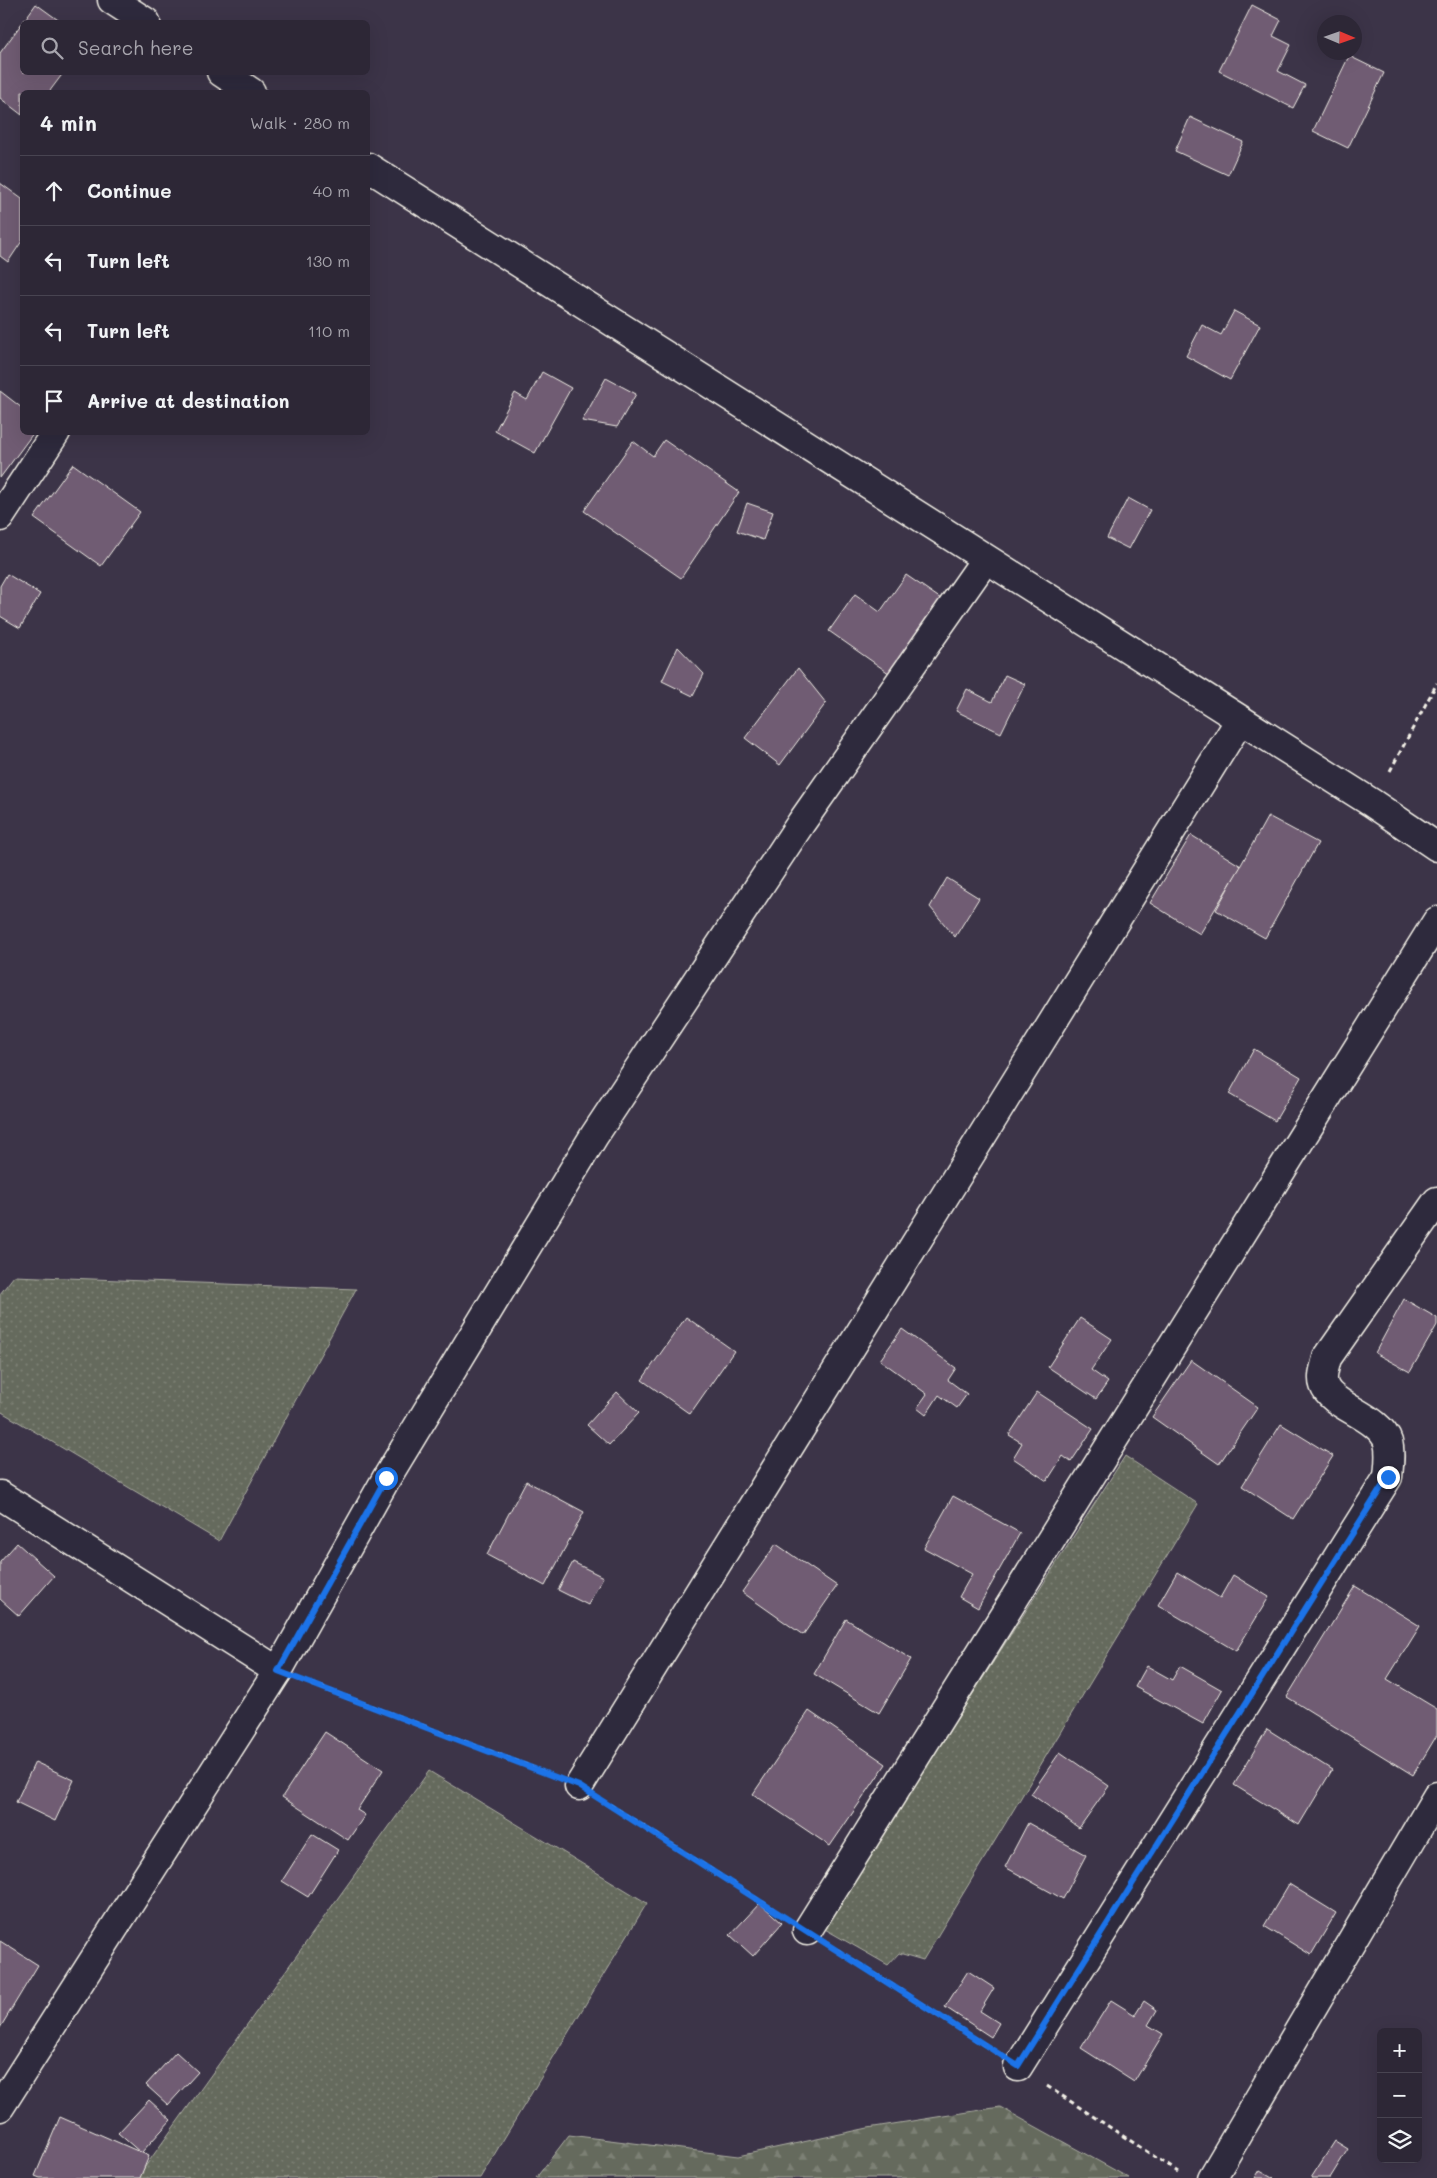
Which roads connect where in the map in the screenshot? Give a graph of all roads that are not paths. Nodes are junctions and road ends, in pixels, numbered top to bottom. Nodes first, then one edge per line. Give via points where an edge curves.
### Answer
1 (112, 0) edge
2 (143, 20) edge
3 (225, 75) edge
4 (247, 90) edge
5 (370, 168) edge
6 (54, 435) edge
7 (0, 517) edge
8 (985, 560) junction
9 (1240, 720) junction
10 (1437, 847) edge
11 (1437, 921) edge
12 (1437, 1201) edge
13 (0, 1495) edge
14 (278, 1671) junction
15 (579, 1786) road end
16 (1437, 1796) edge
17 (807, 1931) road end
18 (1018, 2066) road end
19 (0, 2107) edge
20 (1212, 2178) edge

1 - 2 street
3 - 4 street
5 - 8 street
6 - 7 street
8 - 9 street
8 - 14 street via 801,823 594,1136 386,1478
9 - 10 street
9 - 15 street
11 - 17 street
12 - 18 street via 1327,1358 1323,1375 1324,1387 1336,1400 1372,1422 1387,1440 1390,1456 1388,1477
13 - 14 street
14 - 19 street
16 - 20 street

